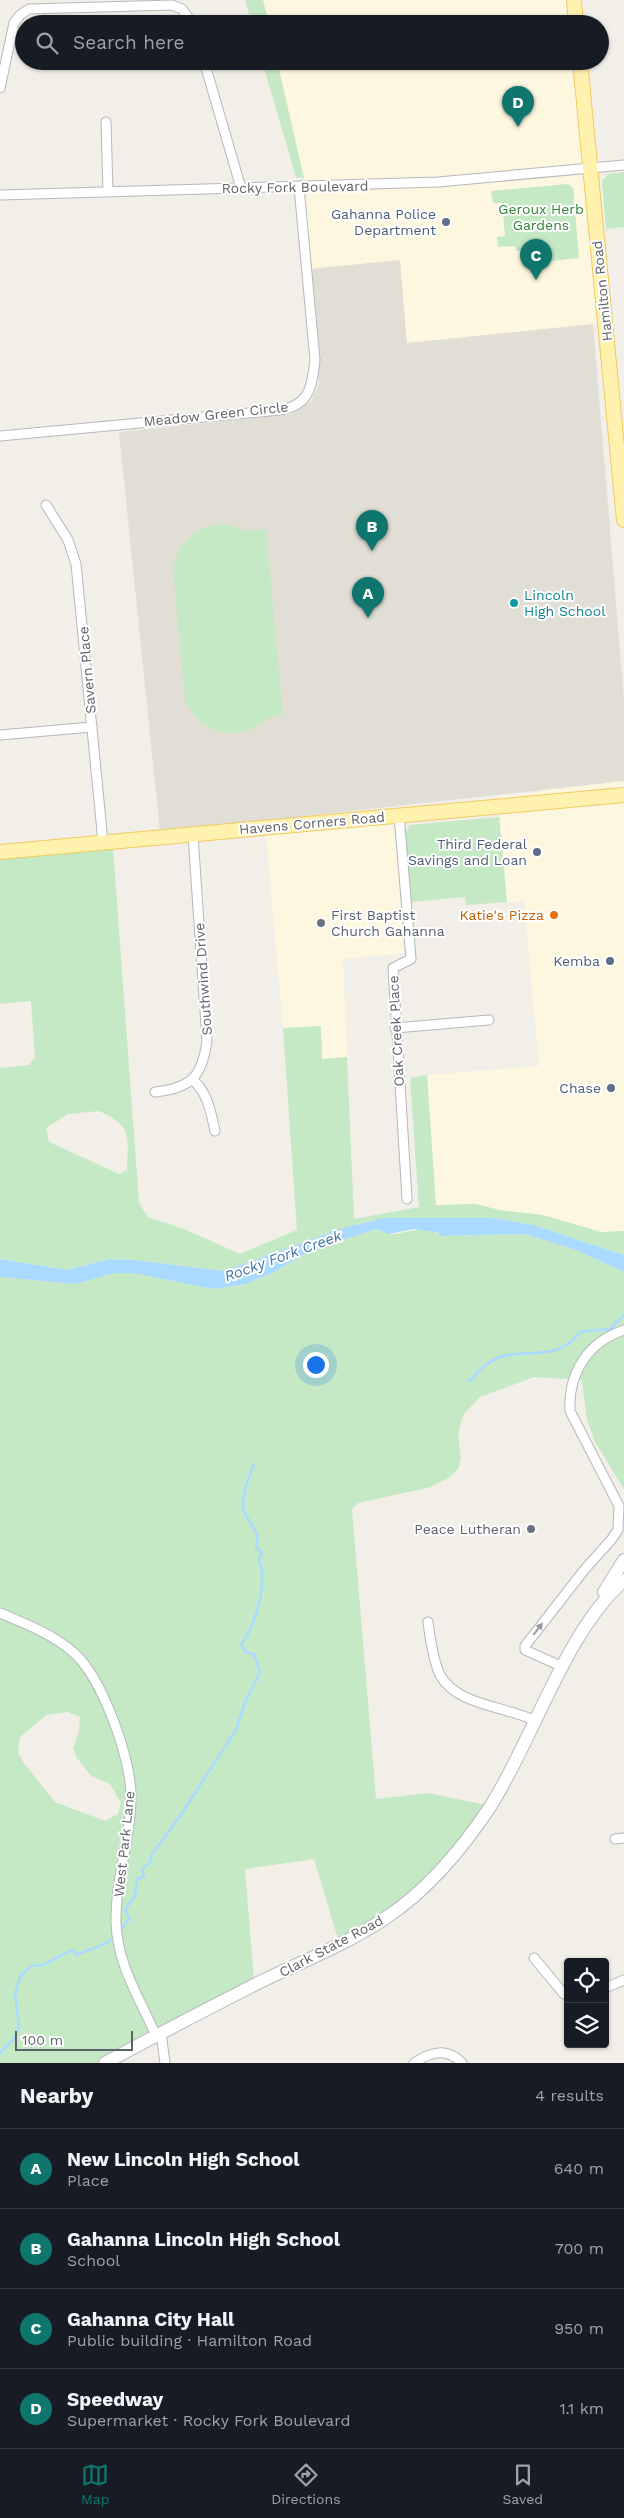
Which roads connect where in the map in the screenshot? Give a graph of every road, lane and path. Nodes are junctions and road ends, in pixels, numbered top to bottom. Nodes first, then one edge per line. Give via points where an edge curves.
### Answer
1 (574, 0) edge
2 (20, 15) edge
3 (186, 15) edge
4 (575, 15) edge
5 (15, 22) edge
6 (207, 70) edge
7 (581, 70) edge
8 (0, 88) edge
9 (106, 122) dead end
10 (624, 165) edge
11 (590, 168) junction
12 (299, 187) junction
13 (242, 188) junction
14 (108, 192) junction
15 (0, 195) edge
16 (0, 436) edge
17 (623, 501) edge
18 (46, 505) dead end
19 (624, 520) edge
20 (92, 727) junction
21 (0, 735) edge
22 (624, 795) edge
23 (399, 816) junction
24 (193, 835) junction
25 (102, 842) junction
26 (0, 852) edge
27 (489, 1020) dead end
28 (395, 1028) junction
29 (193, 1080) junction
30 (155, 1092) dead end
31 (215, 1131) dead end
32 (407, 1199) dead end
33 (624, 1330) edge
34 (624, 1560) edge
35 (622, 1579) edge
36 (595, 1612) junction
37 (0, 1613) edge
38 (428, 1622) dead end
39 (563, 1667) junction
40 (536, 1721) junction
41 (534, 1958) dead end
42 (624, 1980) edge
43 (609, 1986) edge
44 (564, 1994) edge
45 (159, 2034) junction
46 (105, 2063) edge
47 (165, 2063) edge
48 (414, 2063) edge
49 (462, 2063) edge

1 - 4 main road
2 - 3 street via 29,10 172,5
5 - 8 street
6 - 13 street
7 - 11 main road, Hamilton Road
9 - 14 street
10 - 11 street, Rocky Fork Boulevard
11 - 12 street, Rocky Fork Boulevard via 438,182
11 - 17 main road, Hamilton Road
12 - 13 street, Rocky Fork Boulevard
12 - 16 street, Meadow Green Circle via 315,360 312,387 302,400 280,410
13 - 14 street, Rocky Fork Boulevard
14 - 15 street, Rocky Fork Boulevard
17 - 19 main road, Hamilton Road
18 - 20 street, Savern Place via 68,540 76,564
20 - 21 street
20 - 25 street, Savern Place
22 - 23 main road, Havens Corners Road
23 - 24 main road, Havens Corners Road
23 - 28 street, Oak Creek Place via 411,959 392,968
24 - 25 main road, Havens Corners Road
24 - 29 street, Southwind Drive via 207,1041 204,1062
25 - 26 main road, Havens Corners Road
27 - 28 street
28 - 32 street, Oak Creek Place
29 - 30 street via 175,1090
29 - 31 street via 201,1087
39 -> 33 street via 525,1650 525,1646 618,1530 620,1506 570,1411 569,1396 574,1377 595,1344
34 - 36 main road, Clark State Road
35 - 36 main road, Clark State Road
36 - 39 main road, Clark State Road
37 - 45 street, West Park Lane via 50,1635 86,1665 123,1748 132,1797 116,1923 126,1972
38 - 40 street via 439,1674 449,1688 462,1698 519,1712
39 - 40 main road, Clark State Road
40 - 45 main road, Clark State Road via 490,1806 442,1870 416,1895 387,1917 337,1946
41 - 44 street
42 - 43 street
45 - 46 main road, Clark State Road
45 - 47 street, West Park Lane
48 - 49 street via 441,2052 456,2056

